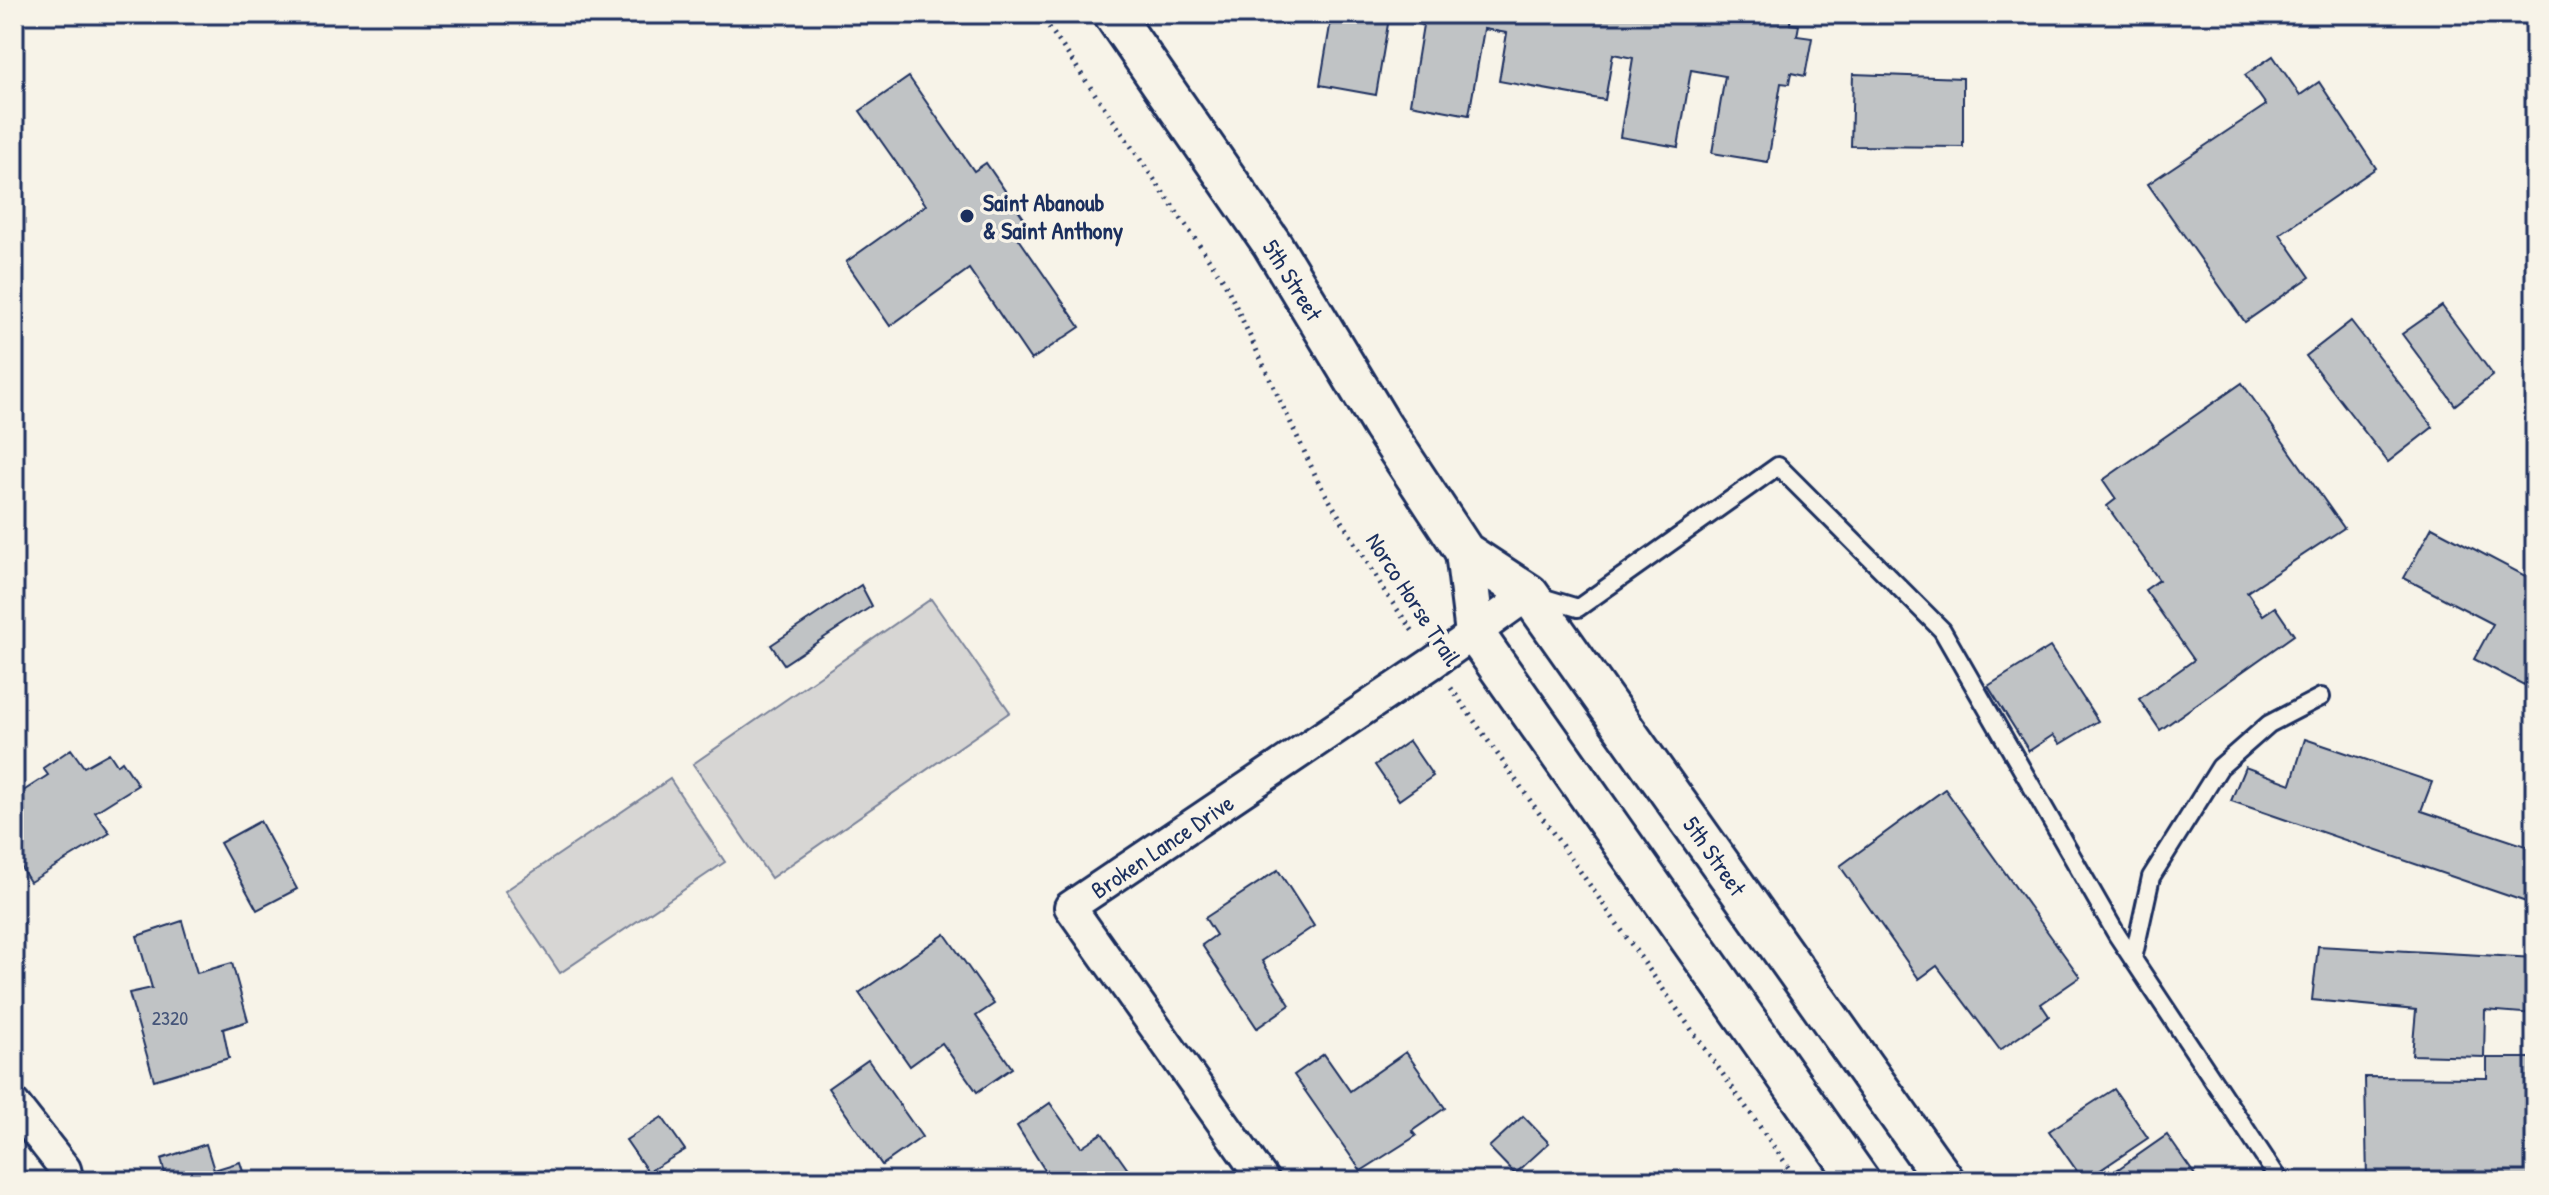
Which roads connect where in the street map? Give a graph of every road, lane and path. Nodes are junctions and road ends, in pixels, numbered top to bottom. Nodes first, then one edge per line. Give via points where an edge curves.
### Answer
1 (1040, 14) edge
2 (1113, 14) edge
3 (1465, 552) junction
4 (1529, 594) junction
5 (1475, 634) junction
6 (1434, 662) junction
7 (2321, 697) dead end
8 (2133, 959) junction
9 (14, 1104) edge
10 (68, 1181) edge
11 (1264, 1181) edge
12 (1798, 1181) edge
13 (1860, 1181) edge
14 (1945, 1181) edge
15 (2280, 1181) edge

1 - 6 path, Norco Horse Trail via 1224,281 1319,483
2 - 3 street, 5th Street via 1272,244
3 - 4 street, 5th Street
3 - 5 street, 5th Street
4 - 5 street, Broken Lance Drive
4 - 8 lane via 1578,608 1778,466 1942,630
4 - 14 street, 5th Street
5 - 6 street, Broken Lance Drive
5 - 13 street, 5th Street
6 - 11 street, Broken Lance Drive via 1070,907
6 - 12 path, Norco Horse Trail
7 - 8 lane via 2269,724 2220,767 2151,877
8 - 15 lane
9 - 10 street via 65,1169

